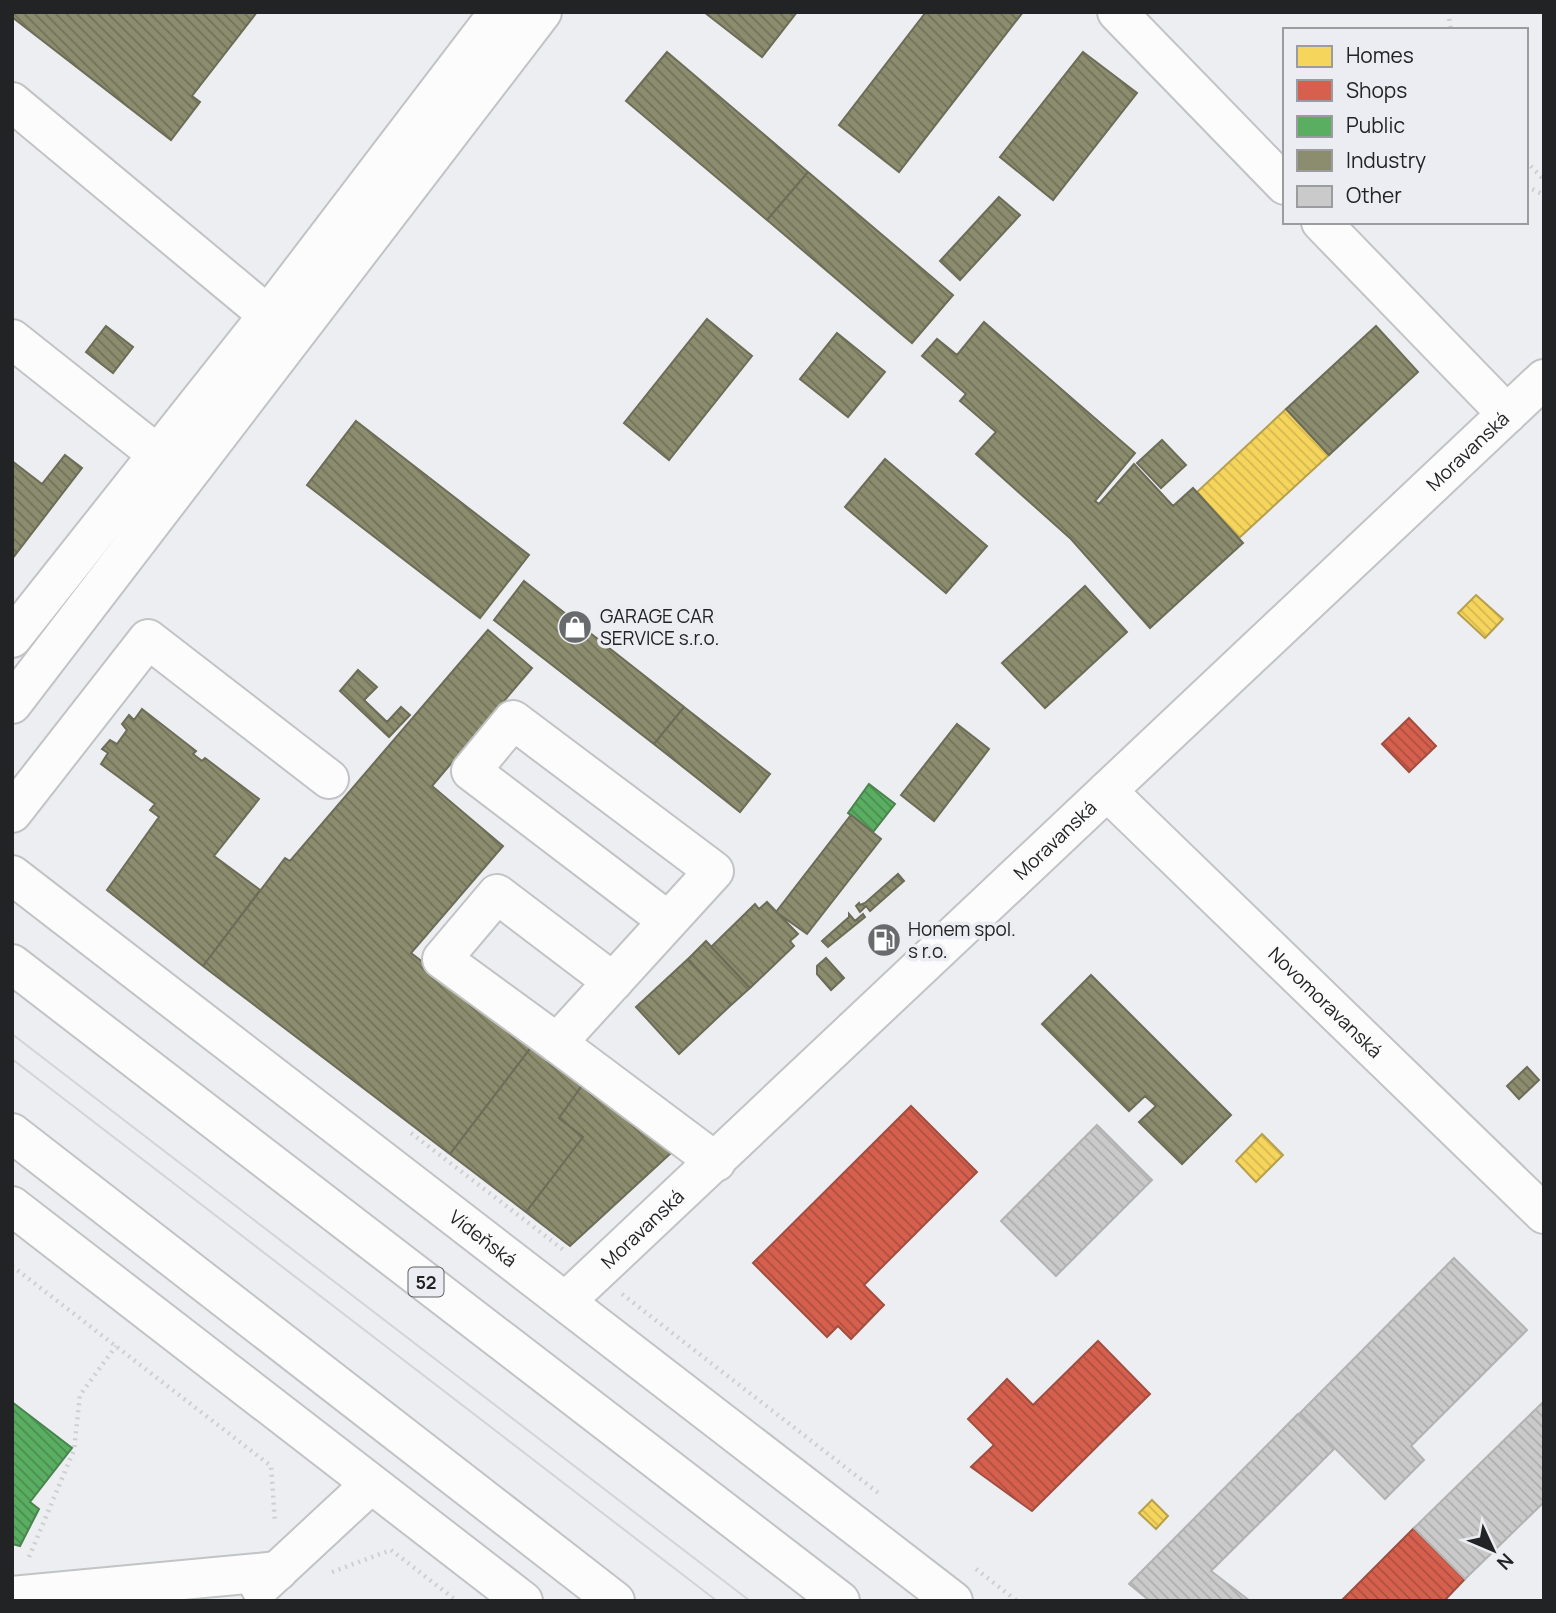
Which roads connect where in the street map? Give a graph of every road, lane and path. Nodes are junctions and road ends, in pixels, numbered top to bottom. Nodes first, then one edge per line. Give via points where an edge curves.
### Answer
1 (499, 12) edge
2 (542, 12) edge
3 (1118, 12) edge
4 (12, 102) edge
5 (1528, 163) edge
6 (1544, 180) edge
7 (1283, 182) edge
8 (1528, 187) edge
9 (1544, 195) edge
10 (1323, 224) edge
11 (268, 314) junction
12 (12, 339) edge
13 (1544, 379) edge
14 (1507, 414) junction
15 (158, 454) junction
16 (12, 638) edge
17 (12, 705) edge
18 (329, 779) dead end
19 (1107, 792) junction
20 (12, 813) edge
21 (12, 875) edge
22 (668, 921) junction
23 (12, 964) edge
24 (613, 982) junction
25 (557, 1043) junction
26 (12, 1133) edge
27 (716, 1162) junction
28 (12, 1206) edge
29 (1544, 1213) edge
30 (12, 1266) edge
31 (566, 1301) junction
32 (116, 1346) junction
33 (371, 1484) junction
34 (278, 1571) junction
35 (18, 1596) edge
36 (246, 1601) edge
37 (457, 1601) edge
38 (523, 1601) edge
39 (615, 1601) edge
40 (840, 1601) edge
41 (953, 1601) edge

1 - 11 main road
2 - 17 main road
3 - 7 main road
4 - 11 main road
5 - 6 path
8 - 9 path
10 - 14 main road
11 - 15 main road
12 - 15 main road
13 - 14 main road, Moravanská
14 - 19 main road, Moravanská
15 - 16 main road
18 - 20 main road via 148,639
19 - 27 main road, Moravanská
19 - 29 main road, Novomoravanská
21 - 31 main road, Vídeňská
22 - 22 main road via 714,871 513,720 471,771
22 - 24 main road
23 - 40 main road, 52
24 - 25 main road
24 - 25 main road via 497,894 442,959
25 - 27 main road
26 - 39 main road
27 - 31 main road, Moravanská
28 - 33 main road
30 - 32 path
31 - 41 main road, Vídeňská
32 - 34 path via 271,1466
32 - 35 path via 80,1395 74,1450 24,1569
33 - 34 main road
33 - 38 main road
34 - 35 main road
34 - 36 main road
34 - 37 path via 298,1586 391,1550

